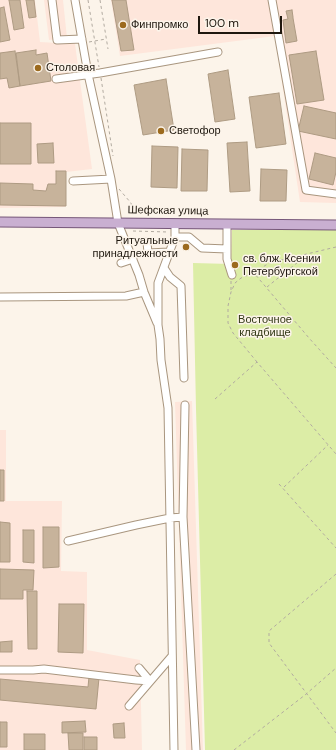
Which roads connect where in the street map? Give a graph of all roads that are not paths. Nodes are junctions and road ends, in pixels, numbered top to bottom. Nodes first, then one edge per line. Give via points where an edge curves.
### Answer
1 (52, 0) edge
2 (75, 0) edge
3 (272, 0) edge
4 (82, 41) junction
5 (218, 52) dead end
6 (88, 74) junction
7 (56, 79) dead end
8 (111, 179) junction
9 (73, 181) dead end
10 (336, 194) edge
11 (0, 222) edge
12 (118, 223) junction
13 (227, 224) junction
14 (336, 225) edge
15 (175, 231) junction
16 (147, 242) dead end
17 (227, 249) junction
18 (169, 252) junction
19 (133, 259) junction
20 (121, 264) dead end
21 (164, 268) junction
22 (232, 275) road end
23 (144, 292) junction
24 (0, 297) edge
25 (158, 324) junction
26 (184, 378) dead end
27 (185, 405) dead end
28 (183, 517) junction
29 (170, 518) junction
30 (68, 541) dead end
31 (172, 656) junction
32 (138, 668) dead end
33 (0, 670) edge
34 (150, 681) junction
35 (128, 706) dead end
36 (174, 750) edge
37 (196, 750) edge

1 - 4 street via 57,40
2 - 4 street
3 - 10 street via 306,190
4 - 6 street
5 - 6 street
6 - 7 street
6 - 8 street
8 - 9 street
8 - 12 street
11 - 12 main road, Шефская улица
12 - 15 main road, Шефская улица
12 - 19 street
13 - 14 main road, Шефская улица
13 - 15 main road, Шефская улица
13 - 17 street
15 - 17 street via 189,237 202,248
15 - 18 street
16 - 18 street via 148,253
17 - 22 street
18 - 21 street
19 - 20 street
19 - 23 street
21 - 25 street via 158,283
21 - 26 street via 181,286
23 - 24 street via 126,296
23 - 25 street
25 - 29 street via 168,408
27 - 28 street
28 - 29 street
28 - 37 street
29 - 30 street
29 - 31 street
31 - 34 street
31 - 36 street
32 - 34 street
33 - 34 street via 44,669
34 - 35 street

